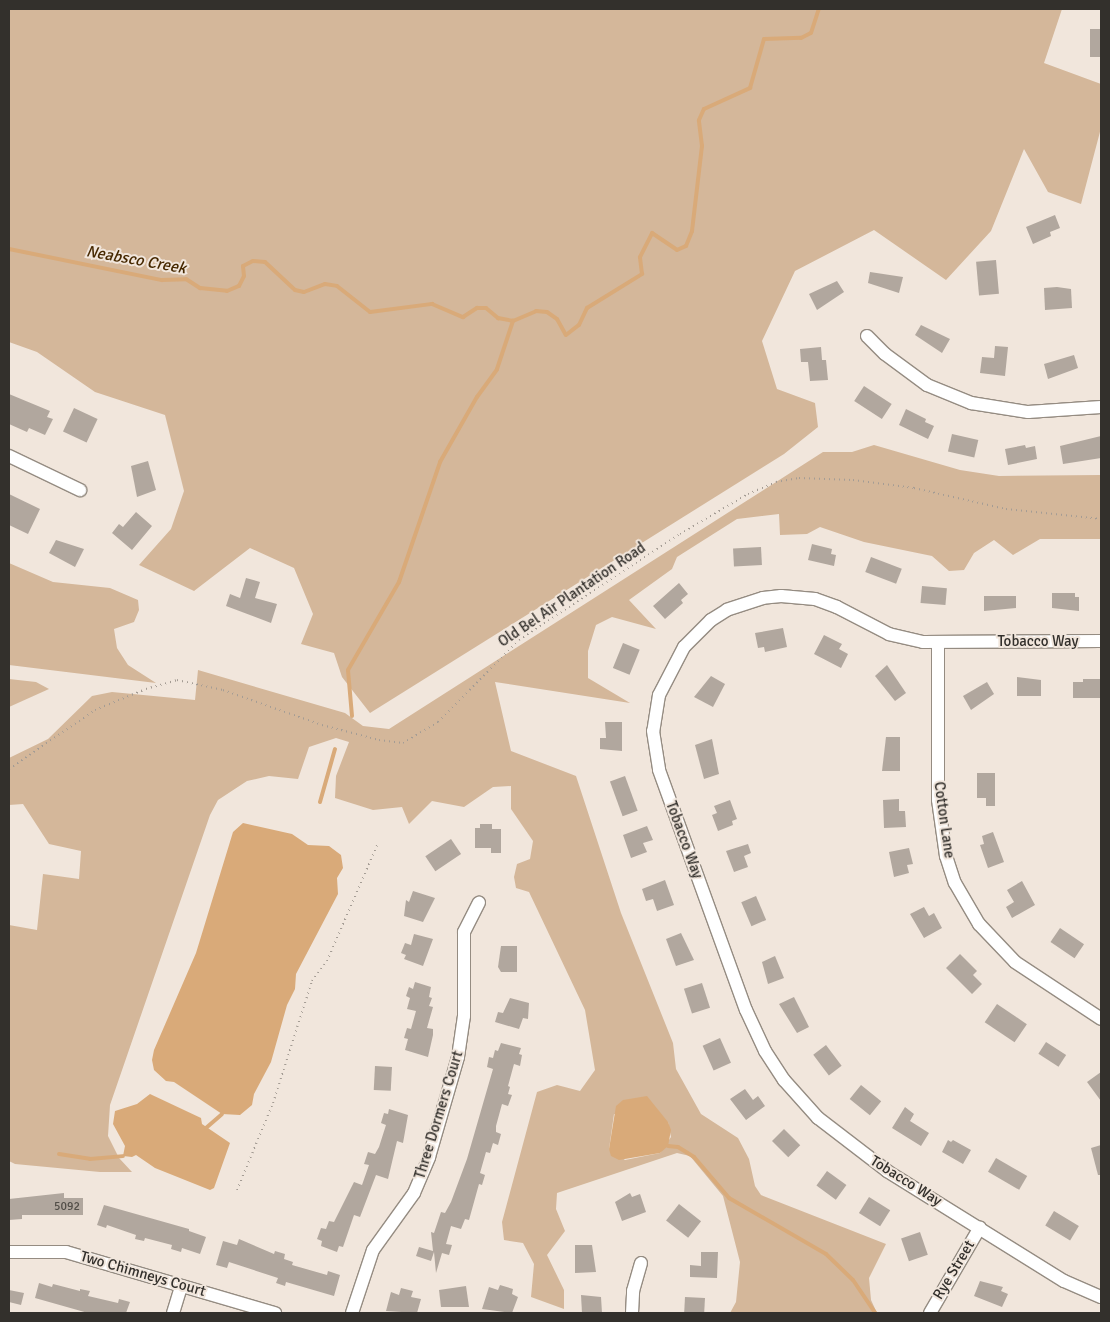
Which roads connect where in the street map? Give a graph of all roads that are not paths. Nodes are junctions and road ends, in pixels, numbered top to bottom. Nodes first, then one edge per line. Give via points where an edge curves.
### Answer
1 (867, 336) dead end
2 (1101, 407) edge
3 (9, 456) edge
4 (80, 490) dead end
5 (1101, 641) edge
6 (938, 642) junction
7 (479, 903) dead end
8 (1101, 1020) edge
9 (980, 1227) junction
10 (9, 1252) edge
11 (641, 1263) dead end
12 (182, 1286) junction
13 (1101, 1297) edge
14 (173, 1313) edge
15 (275, 1313) edge
16 (352, 1313) edge
17 (632, 1313) edge
18 (930, 1313) edge

1 - 2 street via 885,354 927,385 971,403 1028,412
3 - 4 street
5 - 6 street, Tobacco Way
6 - 8 street, Cotton Lane via 938,800 946,856 956,883 979,924 1015,962
6 - 9 street, Tobacco Way via 889,634 837,607 815,600 781,596 744,603 711,620 684,647 659,695 653,731 659,770 746,1010 765,1051 784,1080 812,1113 854,1148
7 - 16 street, Three Dormers Court via 464,932 464,1016 458,1057 429,1157 414,1193 373,1250
9 - 13 street, Tobacco Way via 1064,1281
9 - 18 street, Rye Street
10 - 12 street, Two Chimneys Court via 66,1252
11 - 17 street via 633,1291
12 - 14 street
12 - 15 street, Two Chimneys Court

